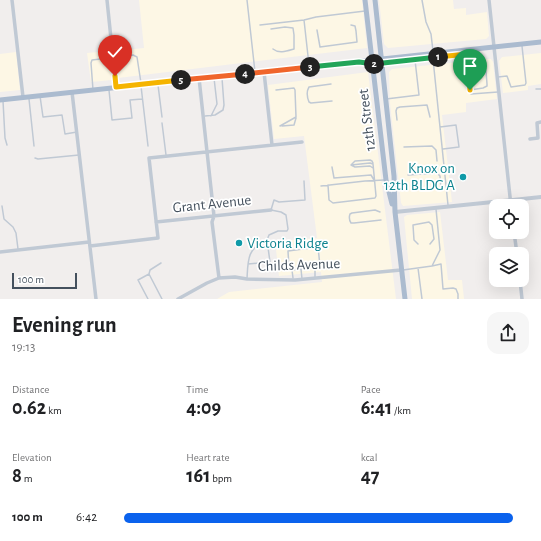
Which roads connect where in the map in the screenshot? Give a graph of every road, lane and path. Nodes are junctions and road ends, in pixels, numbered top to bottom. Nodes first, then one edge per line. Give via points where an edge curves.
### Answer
1 (12, 0) edge
2 (107, 0) edge
3 (247, 0) edge
4 (365, 0) edge
5 (375, 0) edge
6 (422, 0) edge
7 (489, 0) edge
8 (366, 11) junction
9 (304, 20) junction
10 (260, 25) dead end
11 (351, 25) dead end
12 (271, 29) dead end
13 (317, 30) dead end
14 (541, 42) edge
15 (522, 44) junction
16 (494, 47) junction
17 (274, 49) dead end
18 (467, 54) junction
19 (433, 56) junction
20 (113, 57) junction
21 (415, 60) junction
22 (381, 61) junction
23 (372, 62) junction
24 (310, 67) junction
25 (468, 69) junction
26 (264, 72) junction
27 (255, 73) junction
28 (221, 76) junction
29 (214, 77) junction
30 (498, 77) junction
31 (199, 78) junction
32 (158, 83) junction
33 (141, 84) junction
34 (331, 84) dead end
35 (116, 87) junction
36 (108, 88) junction
37 (541, 89) edge
38 (93, 90) junction
39 (276, 90) dead end
40 (470, 90) junction
41 (536, 90) dead end
42 (72, 92) junction
43 (499, 92) junction
44 (40, 95) junction
45 (26, 97) junction
46 (142, 99) junction
47 (385, 99) junction
48 (1, 100) edge
49 (332, 101) dead end
50 (203, 116) junction
51 (211, 116) junction
52 (430, 117) dead end
53 (162, 118) dead end
54 (296, 118) junction
55 (397, 120) dead end
56 (541, 122) edge
57 (162, 123) dead end
58 (440, 127) junction
59 (77, 132) junction
60 (530, 139) dead end
61 (302, 142) dead end
62 (7, 145) dead end
63 (272, 145) junction
64 (34, 146) dead end
65 (148, 146) dead end
66 (404, 148) dead end
67 (442, 149) junction
68 (207, 152) junction
69 (79, 155) junction
70 (166, 156) junction
71 (35, 158) dead end
72 (437, 161) dead end
73 (332, 167) dead end
74 (373, 168) junction
75 (408, 175) dead end
76 (386, 180) junction
77 (304, 181) dead end
78 (375, 181) junction
79 (328, 185) junction
80 (321, 186) dead end
81 (441, 188) dead end
82 (541, 197) edge
83 (510, 199) edge
84 (520, 199) edge
85 (489, 202) edge
86 (2, 206) dead end
87 (449, 207) junction
88 (436, 208) junction
89 (270, 210) junction
90 (380, 212) dead end
91 (395, 212) junction
92 (214, 216) junction
93 (381, 220) dead end
94 (156, 222) junction
95 (267, 240) junction
96 (89, 244) junction
97 (418, 244) dead end
98 (430, 244) dead end
99 (18, 250) junction
100 (0, 252) edge
101 (161, 263) dead end
102 (248, 264) junction
103 (432, 266) junction
104 (315, 267) junction
105 (418, 268) junction
106 (301, 269) junction
107 (292, 270) junction
108 (401, 270) junction
109 (149, 274) junction
110 (218, 278) junction
111 (315, 278) junction
112 (247, 279) junction
113 (293, 280) junction
114 (302, 280) junction
115 (521, 287) edge
116 (96, 299) edge
117 (148, 299) edge
118 (162, 299) edge
119 (178, 299) edge
120 (405, 299) edge
121 (422, 299) edge
122 (458, 299) edge
123 (522, 299) edge

1 - 45 street
2 - 20 street
3 - 27 lane
4 - 8 main road, 12th Street
5 - 22 main road, 12th Street
6 - 19 lane via 431,34
7 - 16 street
8 - 9 lane
8 - 23 main road, 12th Street
9 - 10 lane
9 - 24 lane
11 - 13 lane via 355,26 357,42 350,44 320,47
12 - 17 lane via 293,28 294,48 281,52
14 - 15 main road
15 - 16 main road
15 - 30 lane via 525,85 511,87 507,76
16 - 18 main road
16 - 19 main road
16 - 30 street
18 - 19 main road
18 - 25 lane
19 - 21 main road
19 - 22 main road
19 - 58 lane
20 - 33 lane via 137,57
20 - 35 street
20 - 38 lane via 92,60
21 - 22 main road
21 - 47 lane via 419,95
22 - 23 main road
22 - 47 main road, 12th Street
23 - 24 main road
23 - 76 main road, 12th Street
24 - 26 main road
25 - 40 lane
25 - 40 lane via 484,68 487,78 486,88
26 - 27 main road
26 - 63 street
27 - 28 main road
28 - 29 main road
28 - 51 lane via 223,110
29 - 31 main road
29 - 51 lane via 217,104
30 - 43 street
31 - 32 main road
31 - 50 street
32 - 33 main road
32 - 53 lane
33 - 35 main road
33 - 46 lane
34 - 49 lane via 313,85 307,90 307,95 311,104
35 - 36 main road
36 - 38 main road
36 - 46 lane via 112,120 132,118 130,100
37 - 41 lane
38 - 42 main road
39 - 54 lane via 294,88
40 - 43 lane via 471,94
42 - 44 main road
42 - 59 street
43 - 83 street
44 - 45 main road
44 - 59 lane via 43,117 62,115 65,134
45 - 48 main road
45 - 64 lane
46 - 65 lane
47 - 91 main road, 12th Street via 394,176
48 - 62 lane
50 - 51 lane
50 - 68 street
52 - 55 lane via 428,105 400,107 396,111
54 - 54 lane via 280,126 294,125
56 - 60 street via 536,123 538,138
57 - 70 lane
58 - 67 lane
58 - 67 lane via 456,125 459,147
59 - 69 street
61 - 63 street
63 - 68 street
66 - 72 lane via 432,146 436,150
67 - 87 lane
68 - 70 street
68 - 92 street
69 - 71 lane
69 - 96 street
70 - 94 street via 149,158
73 - 78 lane via 334,178 370,175
74 - 74 lane via 370,166 351,165 370,163 373,164
74 - 78 lane
75 - 81 lane via 437,173 440,176
76 - 78 lane
76 - 91 main road, 12th Street
77 - 89 lane via 305,200 274,200
78 - 79 lane
78 - 79 lane via 375,198 336,203 329,200
79 - 80 lane
82 - 84 street
85 - 87 street
86 - 99 lane via 4,218 16,233
87 - 88 street
88 - 91 street
88 - 103 lane via 440,250
89 - 92 street, Grant Avenue
89 - 95 lane via 286,215 288,229 269,235
90 - 93 lane via 375,210 352,213 350,221 354,223
91 - 108 main road, 12th Street
92 - 94 street, Grant Avenue
92 - 110 street via 212,222
94 - 96 street via 158,238
95 - 102 lane via 252,249
95 - 102 lane via 270,262
96 - 99 street
96 - 116 street
97 - 98 lane via 414,240 413,225 429,222 432,225 434,239
99 - 100 street
101 - 109 lane via 150,270
102 - 112 lane
103 - 105 lane
103 - 122 lane via 441,264 443,289 456,289
104 - 106 lane
104 - 107 lane via 320,266 318,247 288,251 289,268
104 - 111 lane
105 - 108 lane
105 - 121 lane
106 - 107 lane
106 - 114 lane
107 - 113 lane
108 - 111 street, Childs Avenue
108 - 120 main road, 12th Street
109 - 117 lane via 138,280
109 - 118 lane
110 - 112 street, Childs Avenue
110 - 119 street, Childs Avenue
111 - 114 street, Childs Avenue
112 - 113 street, Childs Avenue
113 - 114 street, Childs Avenue
115 - 123 street

